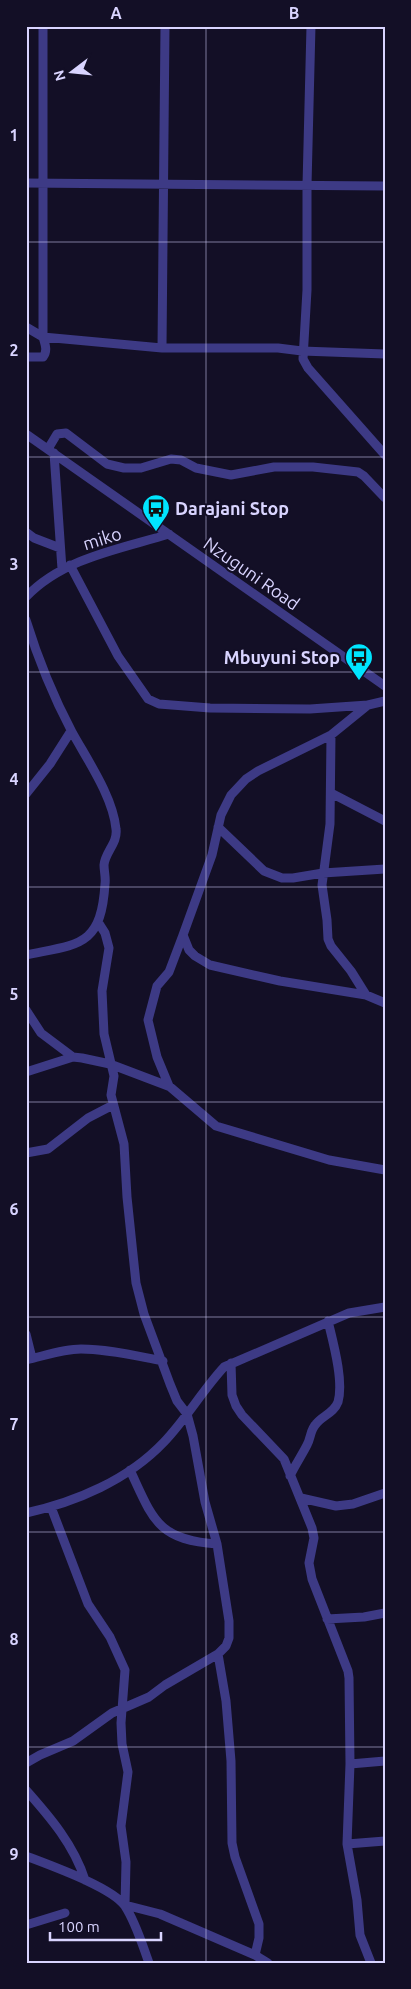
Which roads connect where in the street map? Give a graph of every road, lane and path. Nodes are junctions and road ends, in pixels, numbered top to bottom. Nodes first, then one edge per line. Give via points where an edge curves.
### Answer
1 (43, 26) edge
2 (165, 26) edge
3 (311, 26) edge
4 (26, 183) edge
5 (43, 183) junction
6 (164, 183) junction
7 (307, 185) junction
8 (385, 186) edge
9 (26, 327) edge
10 (43, 337) junction
11 (162, 348) junction
12 (302, 351) junction
13 (385, 354) edge
14 (26, 357) edge
15 (26, 434) edge
16 (51, 451) junction
17 (385, 456) edge
18 (385, 498) edge
19 (26, 532) edge
20 (170, 534) junction
21 (60, 548) junction
22 (66, 567) junction
23 (26, 597) edge
24 (26, 620) edge
25 (385, 686) edge
26 (385, 701) edge
27 (368, 705) junction
28 (71, 731) junction
29 (331, 735) junction
30 (331, 793) junction
31 (26, 794) edge
32 (385, 821) edge
33 (218, 827) junction
34 (385, 869) edge
35 (323, 872) junction
36 (98, 922) junction
37 (183, 936) junction
38 (26, 955) edge
39 (366, 996) junction
40 (385, 1003) edge
41 (26, 1010) edge
42 (73, 1057) junction
43 (110, 1064) junction
44 (26, 1072) edge
45 (168, 1086) junction
46 (113, 1105) junction
47 (26, 1154) edge
48 (385, 1170) edge
49 (385, 1307) edge
50 (328, 1321) junction
51 (26, 1334) edge
52 (29, 1359) edge
53 (162, 1362) junction
54 (232, 1364) junction
55 (187, 1414) junction
56 (130, 1470) junction
57 (290, 1476) junction
58 (385, 1493) edge
59 (300, 1498) junction
60 (51, 1507) junction
61 (26, 1513) edge
62 (217, 1544) junction
63 (385, 1613) edge
64 (327, 1619) junction
65 (218, 1654) junction
66 (122, 1710) junction
67 (385, 1762) edge
68 (26, 1763) edge
69 (350, 1764) junction
70 (26, 1790) edge
71 (385, 1841) edge
72 (346, 1844) junction
73 (26, 1856) edge
74 (85, 1880) junction
75 (125, 1905) junction
76 (65, 1913) dead end
77 (26, 1925) edge
78 (255, 1955) junction
79 (149, 1963) edge
80 (268, 1963) edge
81 (371, 1963) edge

1 - 5 street
2 - 6 street
3 - 7 street
4 - 5 street
5 - 6 street
5 - 10 street
6 - 7 street
6 - 11 street
7 - 8 street
7 - 12 street via 307,282
9 - 10 street
10 - 11 street
10 - 14 street via 46,354 43,357
11 - 12 street
12 - 13 street
12 - 17 street via 308,368
15 - 16 street, Nzuguni Road
16 - 18 street via 57,434 66,433 100,460 119,467 141,468 170,459 231,475 274,468 313,467 358,472
16 - 20 street, Nzuguni Road
16 - 21 street
19 - 21 street
20 - 22 street, miko
20 - 25 street, Nzuguni Road
21 - 22 street
22 - 23 street, miko
22 - 27 street via 118,656 148,699 159,704 210,708 310,709
24 - 28 street via 43,672
26 - 27 street
27 - 29 street
28 - 31 street
28 - 36 street via 103,791 117,832 105,860 102,913
29 - 30 street
29 - 33 street via 246,779 228,801
30 - 32 street
30 - 35 street via 329,840
33 - 35 street via 270,874 289,878
33 - 37 street via 212,855
34 - 35 street
35 - 39 street via 328,942
36 - 38 street via 85,940 75,945
36 - 43 street via 109,948 102,1004
37 - 39 street via 189,950 210,965
37 - 45 street via 172,966 157,986 148,1020
39 - 40 street
41 - 42 street via 41,1033
42 - 43 street
42 - 44 street
43 - 45 street
43 - 46 street via 114,1076 110,1092
45 - 48 street via 216,1126 329,1160
46 - 47 street via 88,1118 48,1149
46 - 53 street via 124,1144 136,1283
49 - 50 street via 348,1313
50 - 54 street
50 - 57 street via 336,1357 338,1402 313,1427 307,1446
51 - 52 street
52 - 53 street via 81,1349
53 - 55 street via 177,1402
54 - 55 street via 224,1367 209,1382
54 - 57 street via 232,1395 236,1406 284,1459
55 - 56 street via 163,1443
55 - 62 street
56 - 60 street via 98,1489
56 - 62 street via 157,1524 180,1537
57 - 59 street
58 - 59 street via 336,1506
59 - 64 street via 314,1538 310,1560 312,1579
60 - 61 street
60 - 66 street via 88,1604 124,1666
62 - 65 street via 229,1621 229,1638
63 - 64 street
64 - 69 street via 349,1678
65 - 66 street
65 - 78 street via 229,1734 232,1842 259,1924
66 - 68 street via 106,1717 73,1741
66 - 75 street via 121,1729 128,1772 122,1826
67 - 69 street
69 - 72 street
70 - 74 street via 69,1844
71 - 72 street
72 - 81 street via 360,1935
73 - 74 street
74 - 75 street
75 - 78 street via 160,1914
75 - 79 street
76 - 77 street
78 - 80 street

